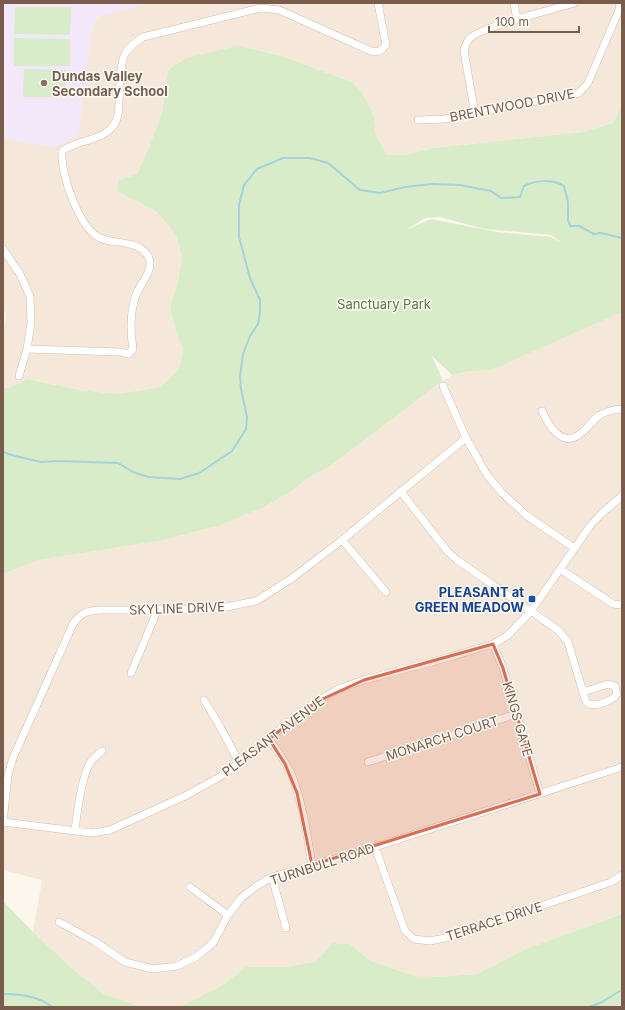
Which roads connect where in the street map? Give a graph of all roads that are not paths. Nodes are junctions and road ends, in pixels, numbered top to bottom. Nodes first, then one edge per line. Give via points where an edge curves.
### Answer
1 (282, 3) edge
2 (378, 3) edge
3 (514, 3) edge
4 (574, 3) edge
5 (620, 3) edge
6 (279, 10) junction
7 (517, 20) junction
8 (475, 114) junction
9 (418, 120) dead end
10 (4, 253) edge
11 (27, 348) junction
12 (19, 376) dead end
13 (443, 386) dead end
14 (622, 409) edge
15 (542, 411) dead end
16 (466, 438) junction
17 (401, 492) junction
18 (622, 496) edge
19 (342, 540) junction
20 (574, 548) junction
21 (560, 569) junction
22 (386, 592) dead end
23 (622, 605) edge
24 (158, 609) junction
25 (531, 611) junction
26 (493, 644) junction
27 (131, 673) dead end
28 (583, 692) dead end
29 (204, 700) dead end
30 (516, 714) junction
31 (269, 739) junction
32 (102, 751) dead end
33 (239, 762) junction
34 (368, 762) dead end
35 (622, 767) edge
36 (540, 794) junction
37 (3, 822) edge
38 (75, 830) junction
39 (375, 847) junction
40 (312, 865) junction
41 (622, 875) edge
42 (272, 877) junction
43 (190, 887) dead end
44 (228, 915) junction
45 (59, 922) dead end
46 (286, 928) dead end

1 - 6 street
2 - 6 street via 386,45 373,52
3 - 7 street
4 - 7 street
5 - 8 street, BRENTWOOD DRIVE via 588,84 579,93
6 - 11 street via 261,8 143,37 126,52 122,62 116,123 105,134 69,146 62,151 61,162 73,199 87,228 101,239 133,245 144,250 150,260 144,282 136,293 132,306 133,349 129,354
7 - 8 street via 485,30 469,38 466,44 464,51
8 - 9 street, BRENTWOOD DRIVE
10 - 11 street via 20,274 30,296 31,323
11 - 12 street
13 - 16 street
14 - 15 street via 599,416 577,436 569,438 562,438 549,425
16 - 17 street, SKYLINE DRIVE
16 - 20 street via 487,475 502,493 526,515
17 - 19 street, SKYLINE DRIVE
17 - 25 street via 448,552
18 - 20 street, PLEASANT AVENUE via 590,526
19 - 22 street
19 - 24 street, SKYLINE DRIVE via 291,580 256,601 217,609
20 - 21 street, PLEASANT AVENUE
21 - 23 street via 612,604
21 - 25 street, PLEASANT AVENUE
24 - 27 street
24 - 37 street, SKYLINE DRIVE via 88,611 79,616 73,624 13,758 8,775
25 - 26 street, PLEASANT AVENUE via 507,636
25 - 28 street via 558,630 568,642
26 - 30 street, KINGS GATE via 503,668
26 - 31 street, PLEASANT AVENUE via 338,689 311,706
29 - 33 street
30 - 34 street, MONARCH COURT
30 - 36 street, KINGS GATE
31 - 33 street, PLEASANT AVENUE
31 - 40 street via 291,775 304,820
32 - 38 street via 91,761 85,777
33 - 38 street, PLEASANT AVENUE via 225,774 187,795 110,830 92,833
35 - 36 street, TURNBULL ROAD
36 - 39 street, TURNBULL ROAD
37 - 38 street, PLEASANT AVENUE
39 - 40 street, TURNBULL ROAD
39 - 41 street, TERRACE DRIVE via 405,931 414,939 430,941 450,937 611,882
40 - 42 street, TURNBULL ROAD
42 - 44 street, TURNBULL ROAD via 241,898
42 - 46 street
43 - 44 street
44 - 45 street, TURNBULL ROAD via 213,943 196,957 177,966 152,969 125,962

